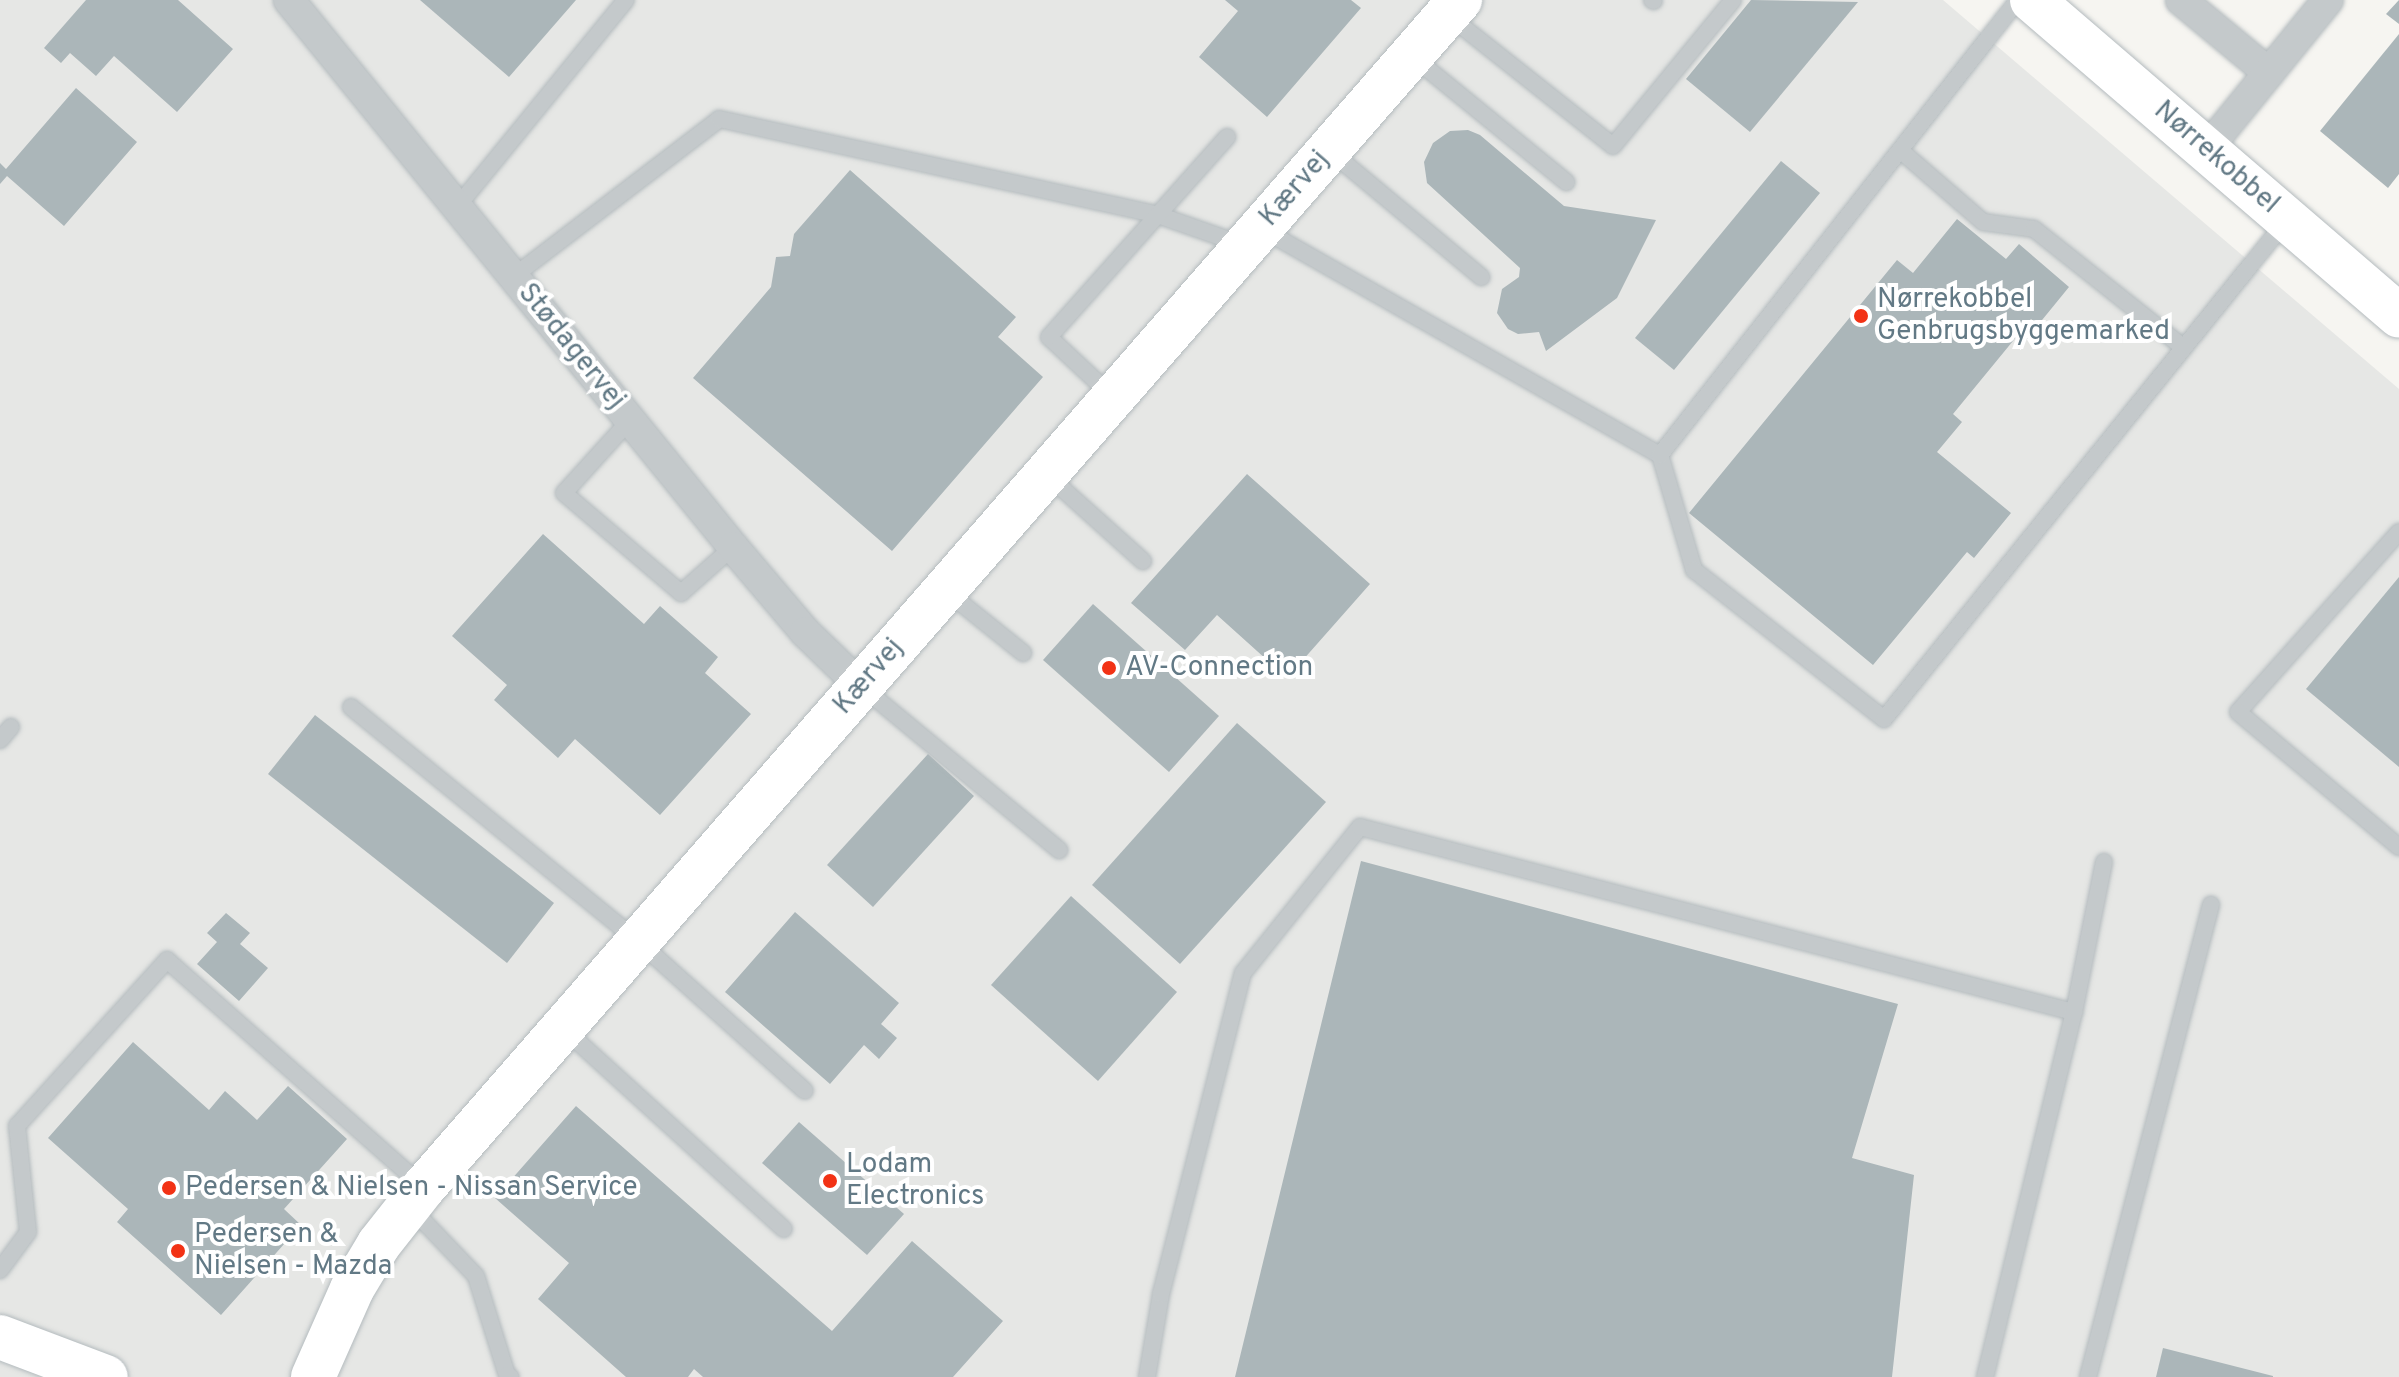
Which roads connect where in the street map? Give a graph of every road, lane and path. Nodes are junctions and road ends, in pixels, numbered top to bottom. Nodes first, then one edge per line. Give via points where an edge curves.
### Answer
1 (289, 0) edge
2 (626, 0) edge
3 (1733, 0) edge
4 (2018, 0) edge
5 (2032, 0) edge
6 (2181, 0) edge
7 (2328, 0) edge
8 (1453, 7) edge
9 (1411, 56) junction
10 (2269, 73) junction
11 (1227, 137) dead end
12 (1329, 150) junction
13 (1900, 150) junction
14 (2206, 150) junction
15 (1566, 182) dead end
16 (457, 207) junction
17 (1158, 215) junction
18 (2287, 220) junction
19 (1253, 237) junction
20 (514, 276) junction
21 (1481, 277) dead end
22 (2399, 316) edge
23 (2184, 348) junction
24 (1113, 397) junction
25 (630, 420) junction
26 (1660, 455) junction
27 (1046, 474) junction
28 (2399, 532) edge
29 (733, 547) junction
30 (1143, 561) dead end
31 (945, 590) junction
32 (1023, 653) dead end
33 (861, 686) junction
34 (351, 707) dead end
35 (2399, 847) edge
36 (1059, 850) dead end
37 (2104, 862) dead end
38 (2211, 905) dead end
39 (638, 941) junction
40 (2074, 1012) junction
41 (562, 1028) junction
42 (805, 1091) dead end
43 (416, 1196) junction
44 (784, 1229) dead end
45 (0, 1270) edge
46 (0, 1337) edge
47 (106, 1377) edge
48 (313, 1377) edge
49 (511, 1377) edge
50 (1147, 1377) edge
51 (1985, 1377) edge
52 (2088, 1377) edge

1 - 16 street, Stødagervej
2 - 16 lane
3 - 8 lane via 1613,146
4 - 13 lane
5 - 14 street, Nørrekobbel
6 - 10 street
7 - 10 street
8 - 9 street, Kærvej
9 - 12 street, Kærvej
9 - 15 lane
10 - 14 street
11 - 17 lane
12 - 19 street, Kærvej
12 - 21 lane
13 - 23 lane via 1983,222 2034,229
13 - 26 lane
14 - 18 street, Nørrekobbel
16 - 20 street, Stødagervej
17 - 19 lane
17 - 20 lane via 719,119
17 - 24 lane via 1049,337
18 - 22 street, Nørrekobbel
18 - 23 lane
19 - 24 street, Kærvej
19 - 26 lane
20 - 25 street, Stødagervej
23 - 26 lane via 1884,719 1694,570
24 - 27 street, Kærvej
25 - 29 street, Stødagervej
25 - 29 lane via 564,493 681,593
27 - 30 lane
27 - 31 street, Kærvej
28 - 35 lane via 2238,712
29 - 33 street, Stødagervej via 805,632
31 - 32 lane
31 - 33 street, Kærvej
33 - 36 lane
33 - 39 street, Kærvej
34 - 39 lane
37 - 40 lane
38 - 52 lane
39 - 41 street, Kærvej
39 - 42 lane
40 - 50 lane via 1360,827 1243,973 1161,1294
40 - 51 lane
41 - 43 street, Kærvej
41 - 44 lane
43 - 45 lane via 167,960 17,1126 28,1232
43 - 48 street, Kærvej via 352,1289
43 - 49 lane via 476,1276
46 - 47 street

